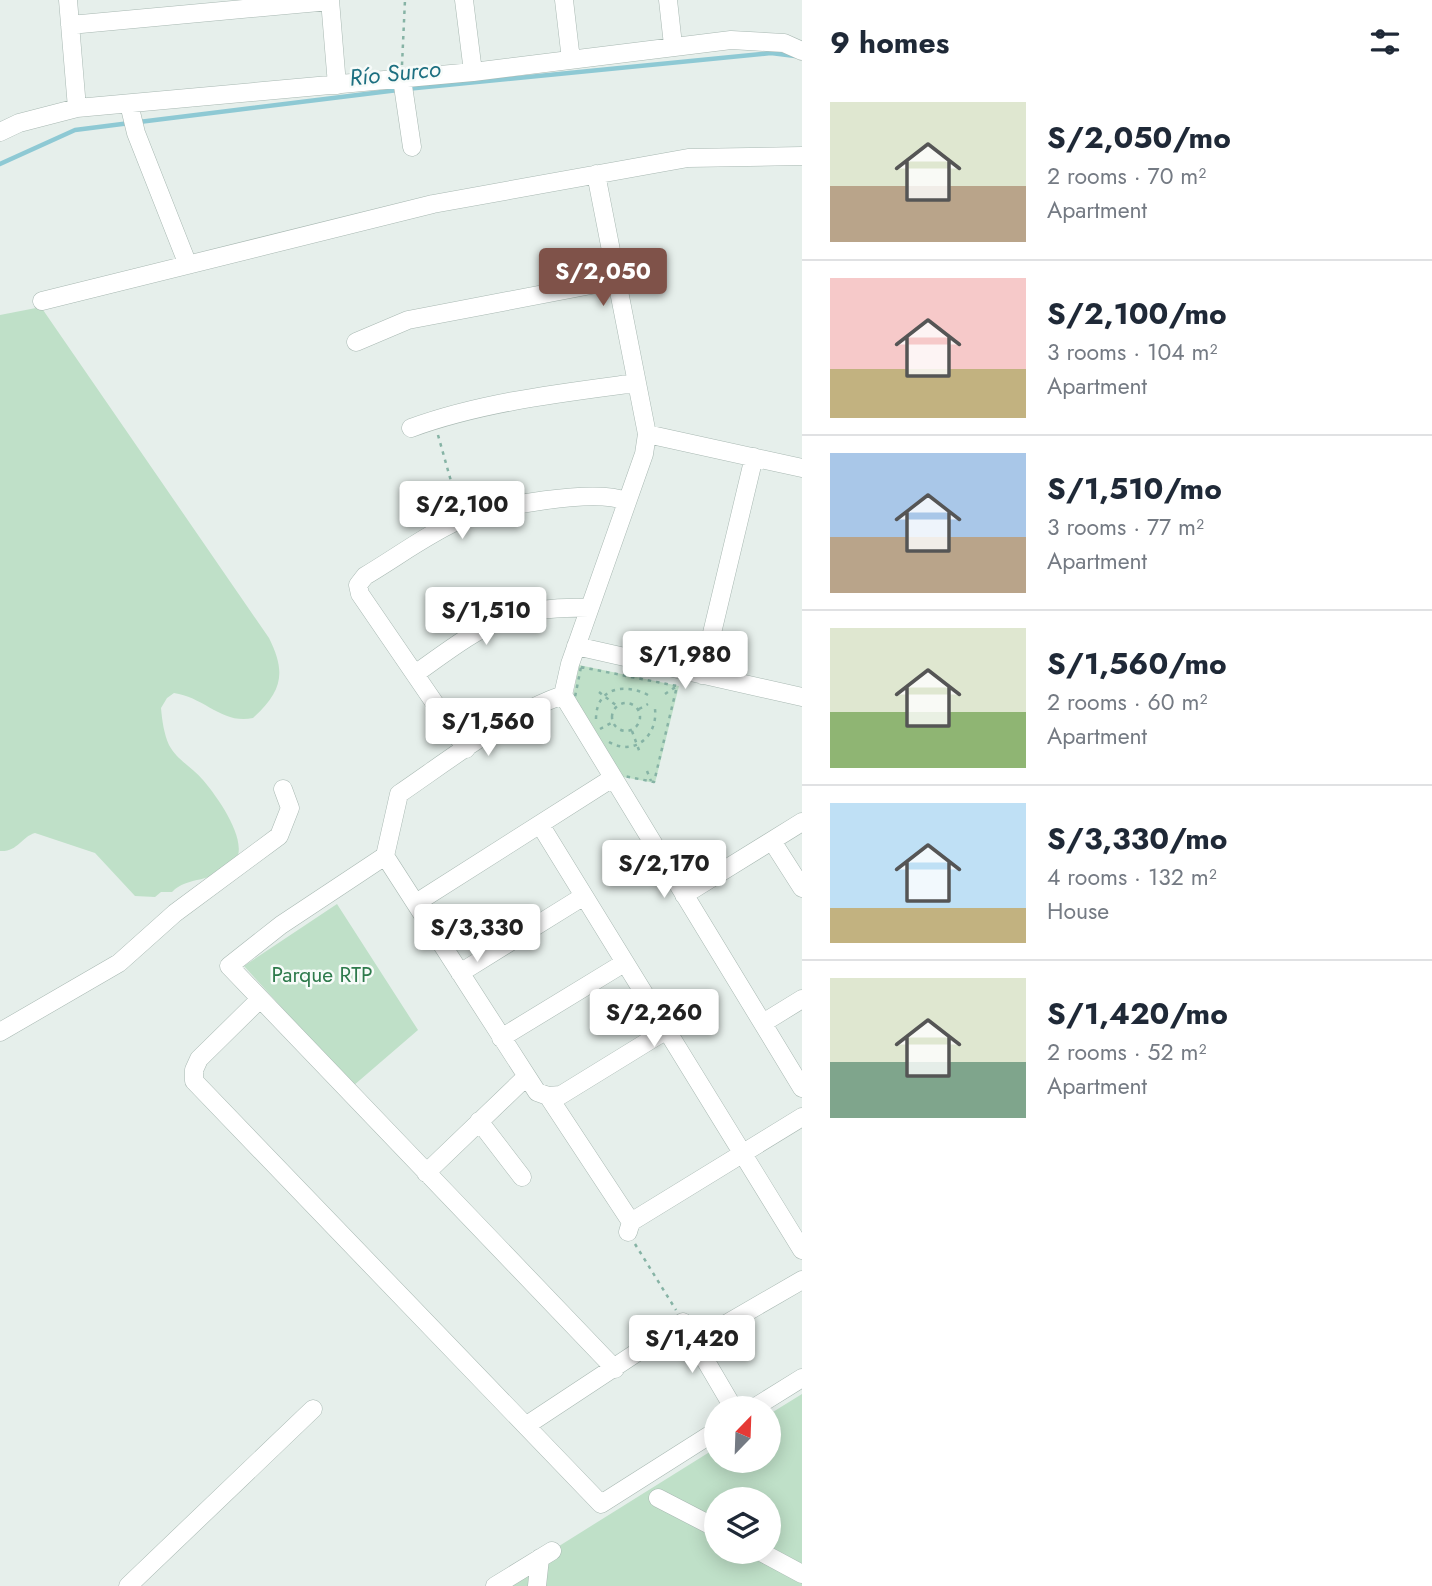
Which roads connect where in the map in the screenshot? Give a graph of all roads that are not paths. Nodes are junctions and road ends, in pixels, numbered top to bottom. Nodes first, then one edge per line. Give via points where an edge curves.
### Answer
1 (68, 0) edge
2 (330, 0) edge
3 (464, 0) edge
4 (564, 0) edge
5 (668, 0) edge
6 (70, 25) junction
7 (673, 45) junction
8 (802, 51) edge
9 (571, 60) junction
10 (473, 72) junction
11 (337, 85) junction
12 (402, 86) junction
13 (77, 108) junction
14 (131, 115) junction
15 (0, 132) edge
16 (412, 147) dead end
17 (802, 156) edge
18 (596, 174) junction
19 (188, 265) junction
20 (617, 280) junction
21 (42, 301) dead end
22 (356, 342) dead end
23 (636, 383) junction
24 (411, 428) dead end
25 (648, 434) junction
26 (754, 457) junction
27 (802, 468) edge
28 (626, 501) junction
29 (589, 608) junction
30 (576, 646) junction
31 (415, 674) junction
32 (702, 675) junction
33 (563, 695) junction
34 (802, 697) edge
35 (466, 749) junction
36 (611, 779) junction
37 (283, 789) dead end
38 (802, 822) edge
39 (541, 826) junction
40 (772, 841) junction
41 (385, 856) junction
42 (802, 888) edge
43 (684, 895) junction
44 (584, 896) junction
45 (416, 903) junction
46 (624, 963) junction
47 (460, 973) junction
48 (260, 999) junction
49 (802, 999) edge
50 (763, 1023) junction
51 (665, 1031) junction
52 (0, 1032) edge
53 (501, 1038) junction
54 (526, 1077) junction
55 (802, 1088) edge
56 (548, 1096) junction
57 (802, 1117) edge
58 (479, 1121) junction
59 (741, 1154) junction
60 (426, 1173) junction
61 (522, 1177) dead end
62 (802, 1250) edge
63 (802, 1280) edge
64 (695, 1342) junction
65 (615, 1369) junction
66 (802, 1378) edge
67 (726, 1396) edge
68 (773, 1396) edge
69 (313, 1409) dead end
70 (527, 1425) junction
71 (704, 1439) edge
72 (659, 1498) dead end
73 (704, 1522) edge
74 (781, 1563) edge
75 (802, 1574) edge
76 (128, 1586) edge
77 (495, 1586) edge
78 (537, 1586) edge

1 - 6 street
2 - 6 street
2 - 11 street
3 - 10 street
4 - 9 street
5 - 7 street
6 - 13 street
7 - 8 street via 731,40 784,43
7 - 9 street
9 - 10 street
10 - 12 street
11 - 12 street
11 - 14 street
12 - 16 street
13 - 14 street
13 - 15 street via 19,122
14 - 19 street
17 - 18 street via 688,158
18 - 19 street via 433,204
18 - 20 street
19 - 21 street
20 - 22 street via 408,320
20 - 23 street
23 - 24 street via 537,397
23 - 25 street
25 - 26 street
25 - 28 street
26 - 27 street
26 - 32 street
28 - 29 street
28 - 31 street via 603,495 564,499 462,519 365,576 358,585 360,594
29 - 30 street
29 - 31 street via 515,612 484,625
30 - 32 street
30 - 33 street
31 - 35 street
32 - 34 street
33 - 35 street via 545,701
33 - 36 street
35 - 41 street via 399,794
36 - 39 street
36 - 43 street
37 - 52 street via 290,808 279,836 174,913 120,963
38 - 40 street
39 - 44 street
39 - 45 street
40 - 42 street
40 - 43 street
41 - 45 street
41 - 48 street via 229,966
43 - 50 street
44 - 46 street
44 - 47 street
45 - 47 street
46 - 51 street
46 - 53 street
47 - 53 street
48 - 60 street
48 - 70 street via 199,1059 194,1081
49 - 50 street
50 - 55 street
51 - 56 street via 561,1095
51 - 59 street
53 - 54 street
54 - 56 street via 537,1092
54 - 58 street
56 - 59 street via 630,1227
57 - 59 street
58 - 60 street
58 - 61 street
59 - 62 street
60 - 65 street
63 - 64 street
64 - 65 street via 683,1322
64 - 67 street
65 - 70 street
66 - 68 street
69 - 76 street
70 - 71 street via 601,1504
72 - 73 street
74 - 75 street
77 - 78 street via 546,1555

